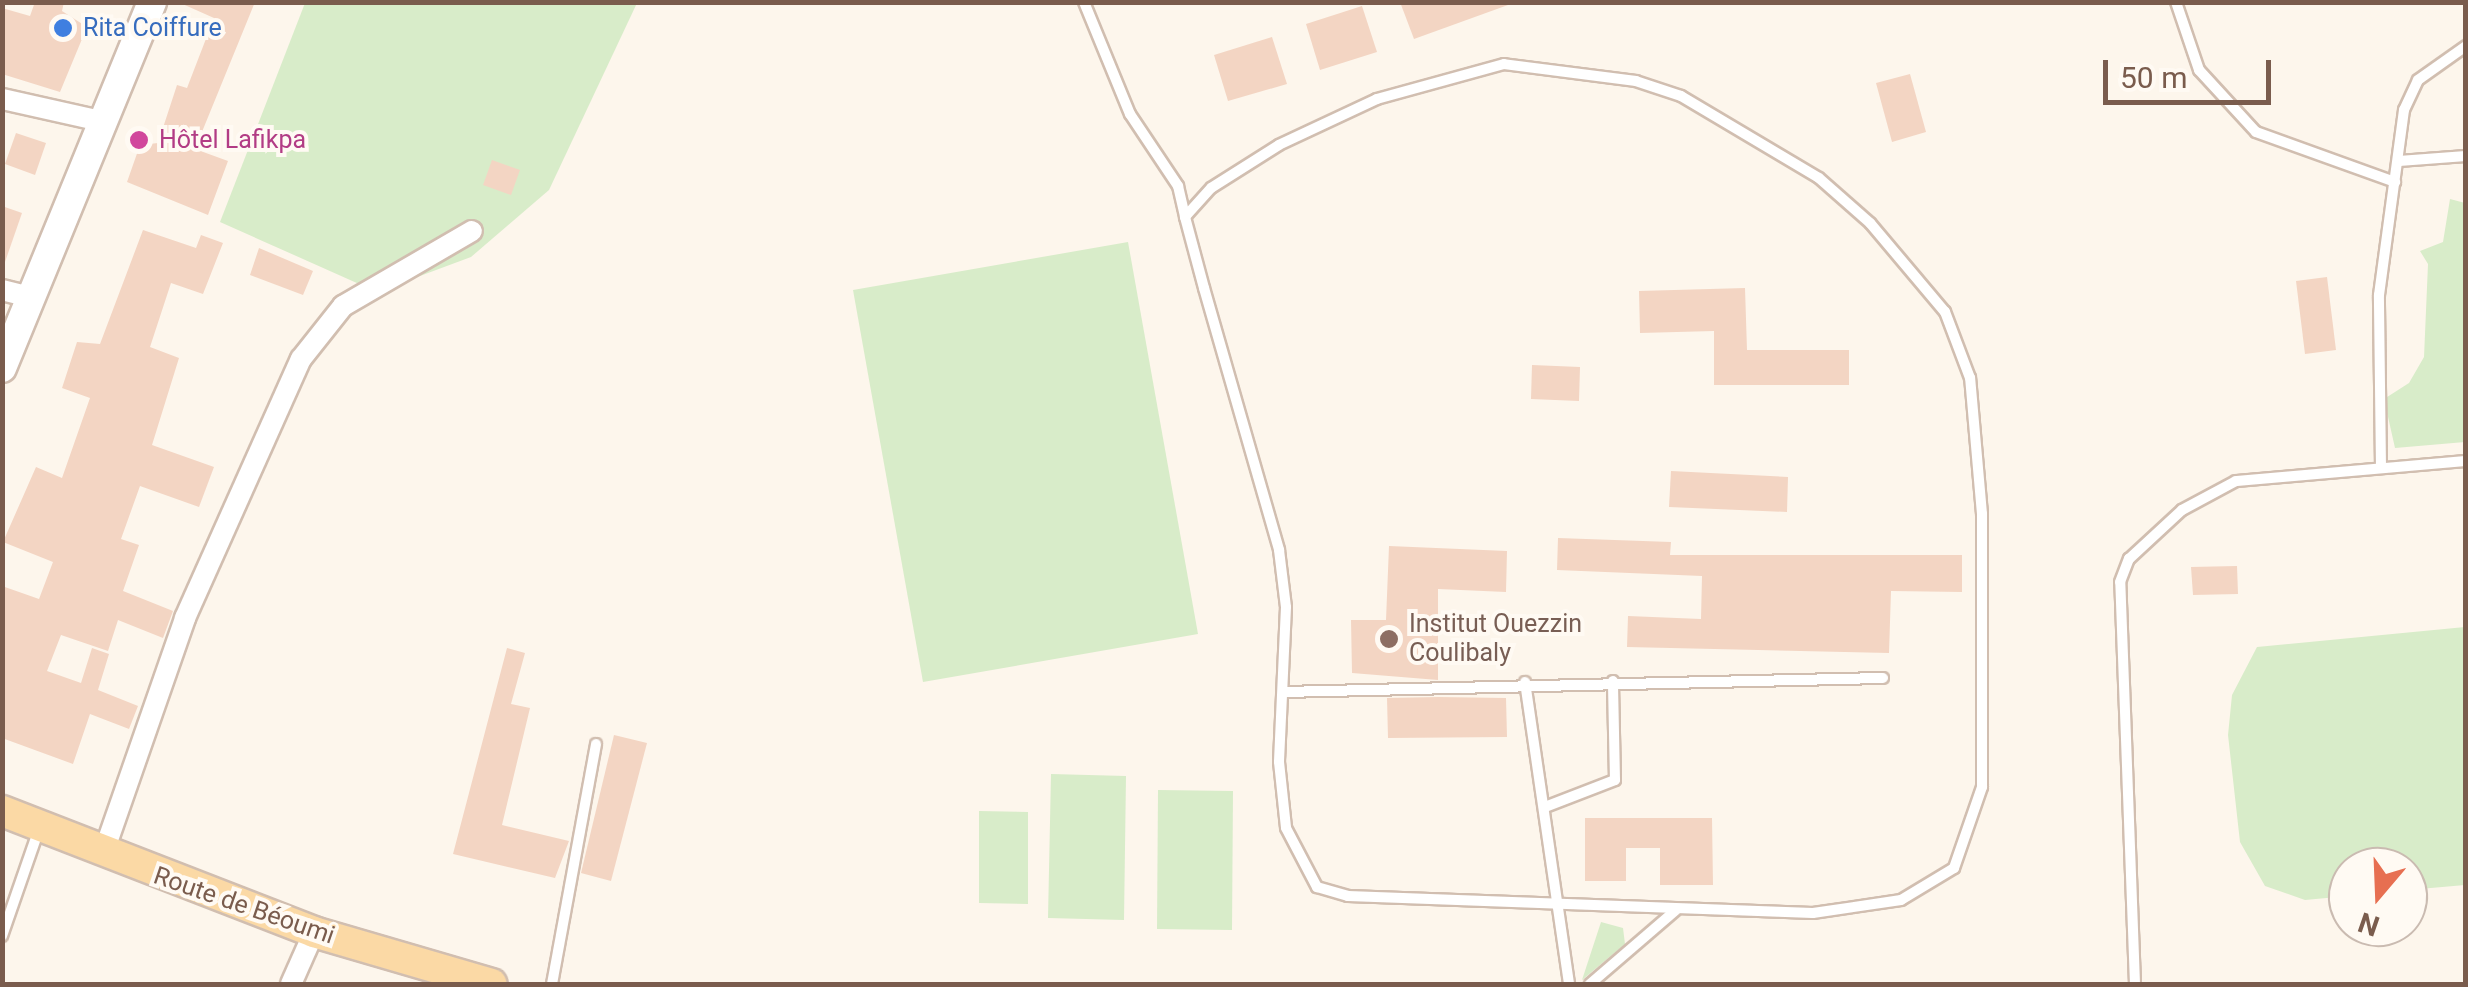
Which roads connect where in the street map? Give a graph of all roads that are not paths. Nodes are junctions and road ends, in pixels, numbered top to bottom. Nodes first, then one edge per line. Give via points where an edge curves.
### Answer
1 (152, 2) edge
2 (1084, 2) edge
3 (2176, 2) edge
4 (2466, 46) edge
5 (2, 99) edge
6 (106, 122) junction
7 (2466, 156) edge
8 (2398, 162) junction
9 (2395, 182) junction
10 (1186, 217) junction
11 (472, 230) dead end
12 (2, 290) edge
13 (31, 296) junction
14 (2, 368) edge
15 (2466, 461) edge
16 (2380, 468) junction
17 (1883, 678) dead end
18 (1613, 681) junction
19 (1524, 682) junction
20 (1283, 692) junction
21 (596, 744) dead end
22 (1546, 807) junction
23 (2, 811) edge
24 (40, 828) junction
25 (103, 854) junction
26 (1562, 906) junction
27 (1677, 910) junction
28 (314, 932) junction
29 (2, 936) edge
30 (291, 984) edge
31 (492, 984) edge
32 (552, 984) edge
33 (1568, 984) edge
34 (1590, 984) edge
35 (2135, 984) edge

1 - 6 street
2 - 10 lane via 1130,114 1178,186
3 - 9 lane via 2199,70 2256,132
4 - 8 lane via 2418,80 2404,110
5 - 6 street
6 - 13 street
7 - 8 lane
8 - 9 lane
9 - 16 lane via 2379,294
10 - 20 lane via 1279,550
10 - 27 lane via 1240,166 1377,100 1504,64 1564,69 1681,96 1755,133 1870,223 1945,312 1970,378 1982,514 1982,787 1964,854 1920,892 1868,909
11 - 25 street via 343,306 301,360 186,618
12 - 13 street
13 - 14 street
15 - 16 lane
16 - 35 lane via 2236,481 2182,510 2129,559 2120,582
17 - 18 lane
18 - 19 lane
18 - 22 lane via 1615,780
19 - 20 lane
19 - 22 lane
20 - 26 lane via 1286,828 1317,887 1348,896
21 - 32 lane
22 - 26 lane
23 - 24 main road, Route de Béoumi
24 - 25 main road, Route de Béoumi
24 - 29 lane
25 - 28 main road, Route de Béoumi
26 - 27 lane
26 - 33 lane
27 - 34 lane
28 - 30 street
28 - 31 main road, Route de Béoumi

